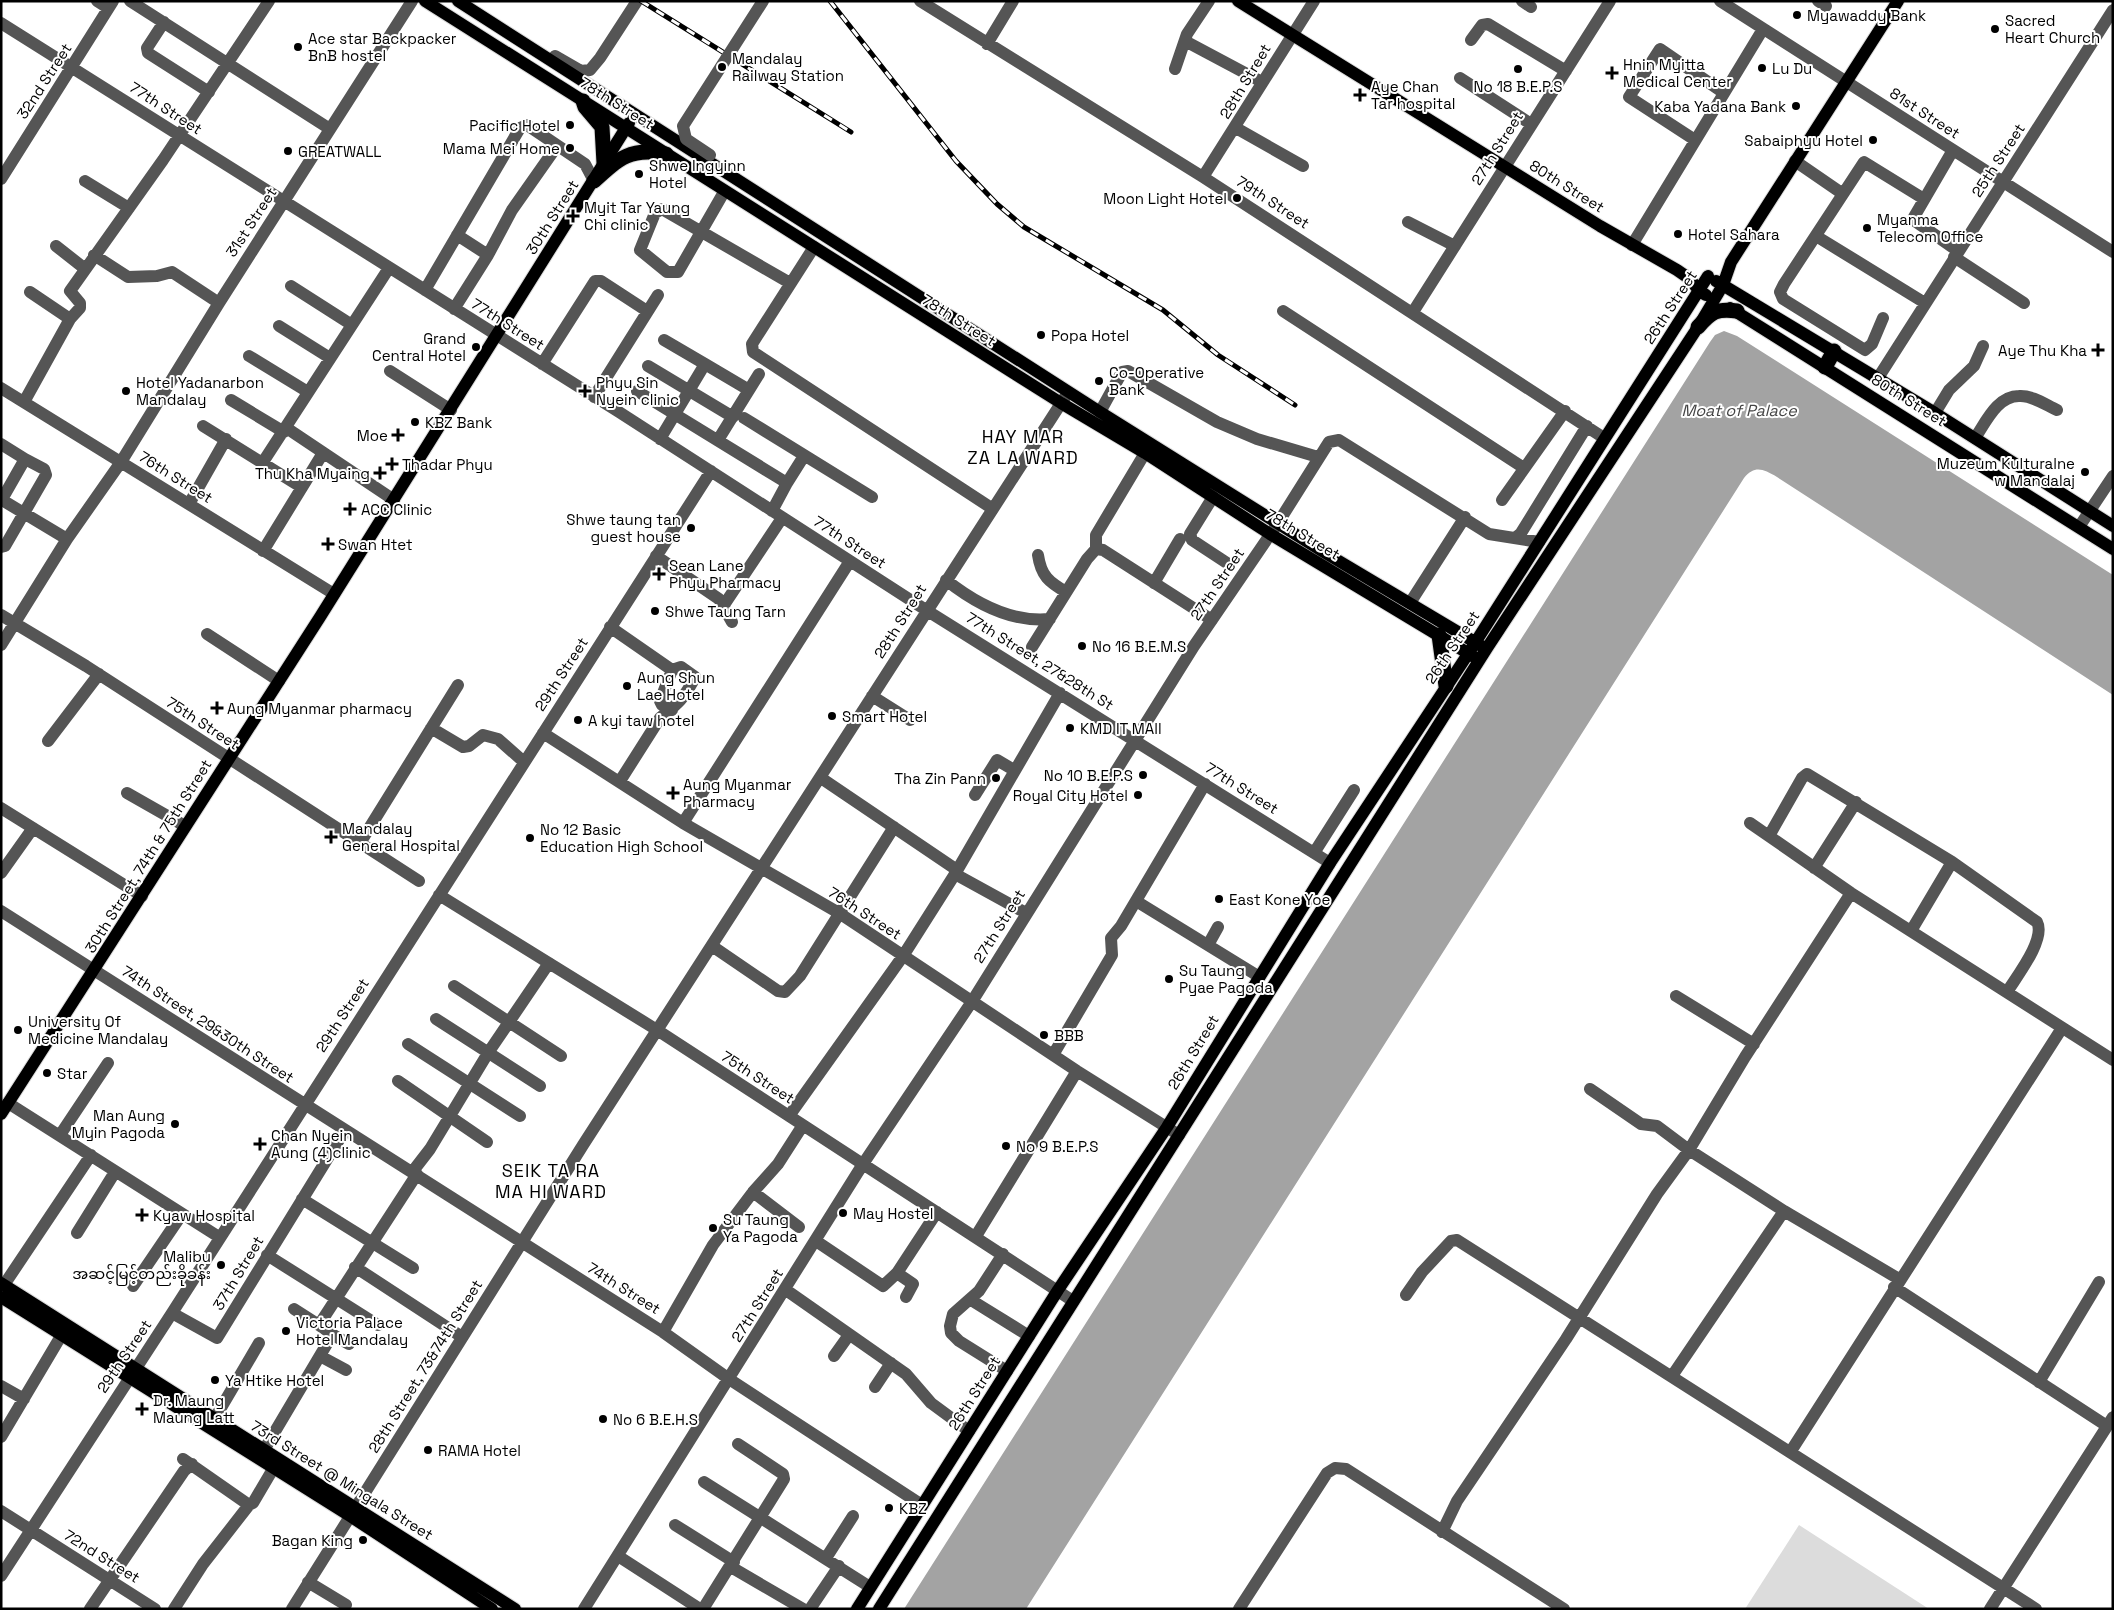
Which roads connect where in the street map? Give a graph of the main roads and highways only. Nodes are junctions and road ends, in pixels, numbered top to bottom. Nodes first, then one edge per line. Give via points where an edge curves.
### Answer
1 (425, 1) edge
2 (458, 1) edge
3 (1238, 1) edge
4 (1898, 1) edge
5 (583, 101) junction
6 (634, 114) junction
7 (626, 128) junction
8 (666, 154) junction
9 (604, 163) junction
10 (594, 180) junction
11 (1728, 268) junction
12 (1708, 276) junction
13 (1690, 278) junction
14 (1723, 285) junction
15 (1699, 291) junction
16 (1714, 300) junction
17 (1737, 311) junction
18 (1698, 327) junction
19 (1834, 351) junction
20 (1825, 367) junction
21 (2113, 526) edge
22 (2113, 549) edge
23 (334, 594) joint
24 (1439, 635) junction
25 (1471, 648) junction
26 (1487, 648) junction
27 (1480, 660) junction
28 (1446, 686) junction
29 (1, 1114) edge
30 (2, 1288) edge
31 (132, 1372) junction
32 (352, 1511) junction
33 (492, 1609) edge
34 (515, 1609) edge
35 (857, 1609) edge
36 (879, 1609) edge

1 - 5 main road, 78th Street
2 - 6 main road, 78th Street
3 - 13 main road, 80th Street
4 - 11 main road
5 - 7 main road, 78th Street
5 - 9 highway via 602,126
6 - 7 main road, 30th Street
6 - 25 main road, 78th Street via 1100,412 1410,603
7 - 8 main road, 78th Street
7 - 9 main road, 30th Street
8 - 10 highway via 643,150 635,152 614,162
8 - 24 main road, 78th Street via 1270,534
9 - 10 main road, 30th Street
10 - 23 main road, 30th Street
11 - 12 main road, 26th Street
11 - 14 main road, 26th Street
12 - 13 main road
12 - 14 main road, 80th Street
12 - 15 main road, 26th Street
13 - 15 main road, 80th Street
14 - 16 main road, 26th Street
14 - 19 main road, 80th Street
15 - 16 main road, 80th Street
15 - 25 main road, 26th Street
16 - 17 main road, 80th Street
16 - 18 main road, 26th Street
17 - 18 highway via 1724,309 1713,312
17 - 20 main road, 80th Street
18 - 26 main road, 26th Street
19 - 20 highway
19 - 21 main road, 80th Street
20 - 22 main road, 80th Street
23 - 29 main road, 30th Street, 74th & 75th Street
24 - 25 main road, 78th Street
24 - 28 highway
25 - 26 main road, 78th Street
25 - 27 main road, 78th Street
25 - 28 main road, 26th Street
26 - 27 main road, 26th Street
27 - 36 main road, 26th Street
28 - 35 main road, 26th Street via 1330,863
30 - 31 main road, 73rd Street @ Mingala Street
30 - 31 main road, 73rd Street @ Mingala Street via 61,1336
31 - 32 main road, 73rd Street @ Mingala Street via 215,1418
31 - 32 main road, 73rd Street @ Mingala Street via 273,1469
32 - 33 main road, 73rd Street @ Mingala Street
32 - 34 main road, 73rd Street @ Mingala Street

